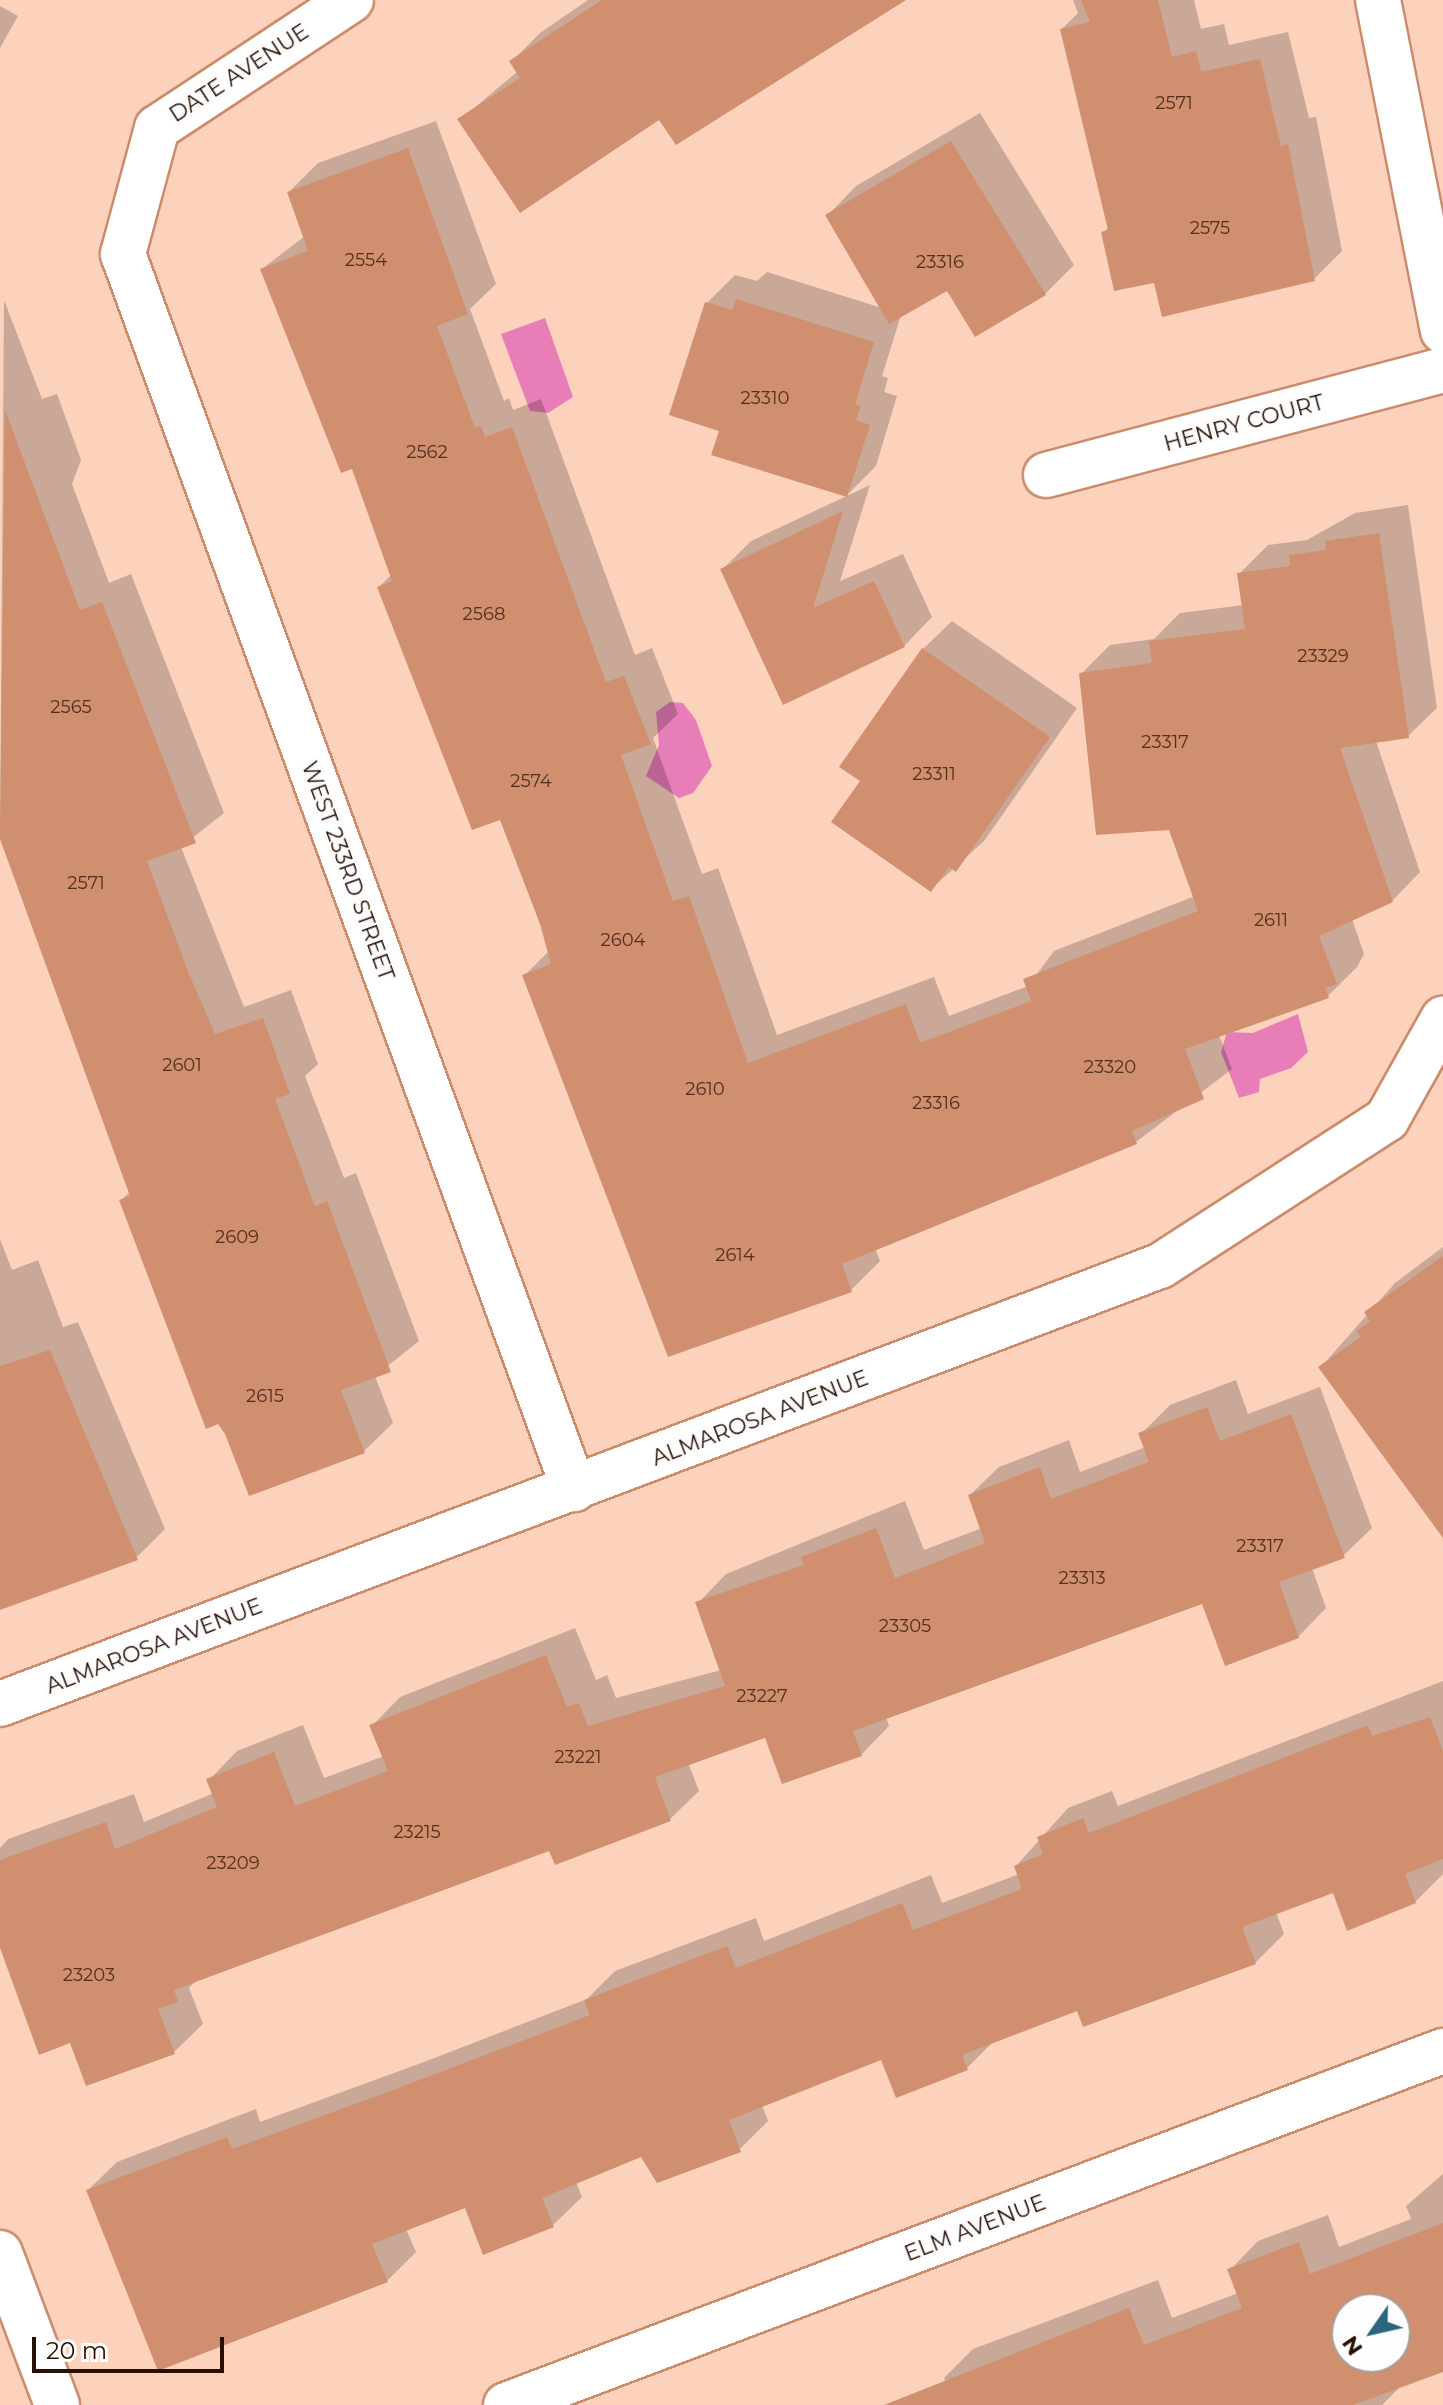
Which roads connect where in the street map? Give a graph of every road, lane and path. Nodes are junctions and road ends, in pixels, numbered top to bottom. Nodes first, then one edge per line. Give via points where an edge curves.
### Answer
1 (351, 0) edge
2 (1378, 0) edge
3 (123, 254) joint
4 (1443, 331) edge
5 (1443, 370) edge
6 (1046, 475) dead end
7 (1443, 1019) edge
8 (574, 1489) junction
9 (0, 1704) edge
10 (1443, 2051) edge
11 (0, 2253) edge
12 (57, 2405) edge
13 (506, 2405) edge

1 - 3 street, DATE AVENUE via 157,128
2 - 4 street
3 - 8 street, WEST 233RD STREET
5 - 6 street, HENRY COURT
7 - 8 street, ALMAROSA AVENUE via 1387,1119 1160,1266
8 - 9 street, ALMAROSA AVENUE
10 - 13 street, ELM AVENUE
11 - 12 street

